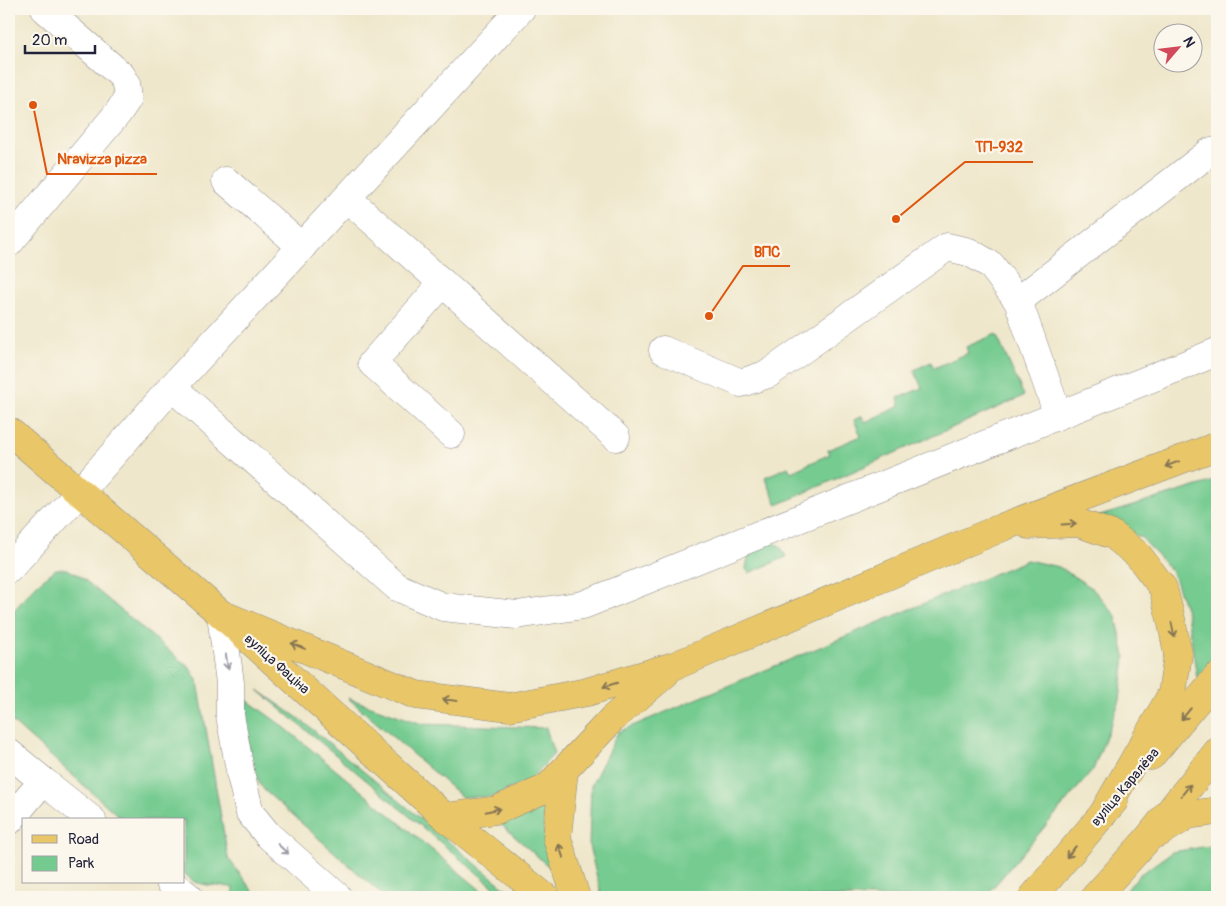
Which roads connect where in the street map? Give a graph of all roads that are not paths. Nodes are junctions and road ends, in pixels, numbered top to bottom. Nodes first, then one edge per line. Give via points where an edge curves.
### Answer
1 (45, 9) edge
2 (521, 9) edge
3 (1210, 152) dead end
4 (226, 182) dead end
5 (347, 198) junction
6 (9, 243) edge
7 (302, 247) junction
8 (443, 283) junction
9 (1018, 301) junction
10 (664, 350) dead end
11 (1217, 352) edge
12 (172, 387) junction
13 (1058, 415) junction
14 (9, 431) edge
15 (451, 434) dead end
16 (616, 437) dead end
17 (1217, 446) edge
18 (79, 492) junction
19 (1003, 527) junction
20 (9, 569) edge
21 (221, 614) junction
22 (674, 666) junction
23 (1217, 677) edge
24 (1217, 752) edge
25 (9, 753) edge
26 (564, 770) junction
27 (43, 781) junction
28 (1217, 811) edge
29 (1103, 814) junction
30 (445, 817) junction
31 (89, 818) edge
32 (9, 821) edge
33 (1145, 842) junction
34 (173, 884) edge
35 (189, 897) edge
36 (338, 897) edge
37 (545, 897) edge
38 (576, 897) edge
39 (1033, 897) edge
40 (1095, 897) edge

1 - 6 street via 121,75 128,98
2 - 5 street
3 - 9 street
4 - 7 street
5 - 7 street
5 - 8 street
7 - 12 street
8 - 15 street via 372,363
8 - 16 street
9 - 10 street via 991,264 968,252 947,247 768,374 741,383
9 - 13 street
11 - 13 street
12 - 13 street via 397,587 443,608 517,615 583,605
12 - 18 street
14 - 18 main road, вуліца Фаціна
17 -> 19 main road
18 - 20 street
18 - 21 main road, вуліца Фаціна
19 - 22 main road
19 -> 29 main road via 1079,523 1113,535 1138,555 1163,588 1178,654 1172,694
22 -> 21 main road via 587,692 509,707 416,695
21 - 30 main road, вуліца Фаціна
21 -> 36 street via 230,683 230,715 250,813 268,835
22 - 26 main road via 613,718
23 -> 29 main road, вуліца Каралёва
33 -> 24 main road
25 - 27 street
30 -> 26 main road via 497,810 546,788
38 -> 26 main road via 557,838
27 - 31 street
27 - 32 street
28 - 33 main road via 1188,815
29 -> 39 main road, вуліца Каралёва
30 - 37 main road, вуліца Фаціна
33 - 40 main road
34 - 35 street

